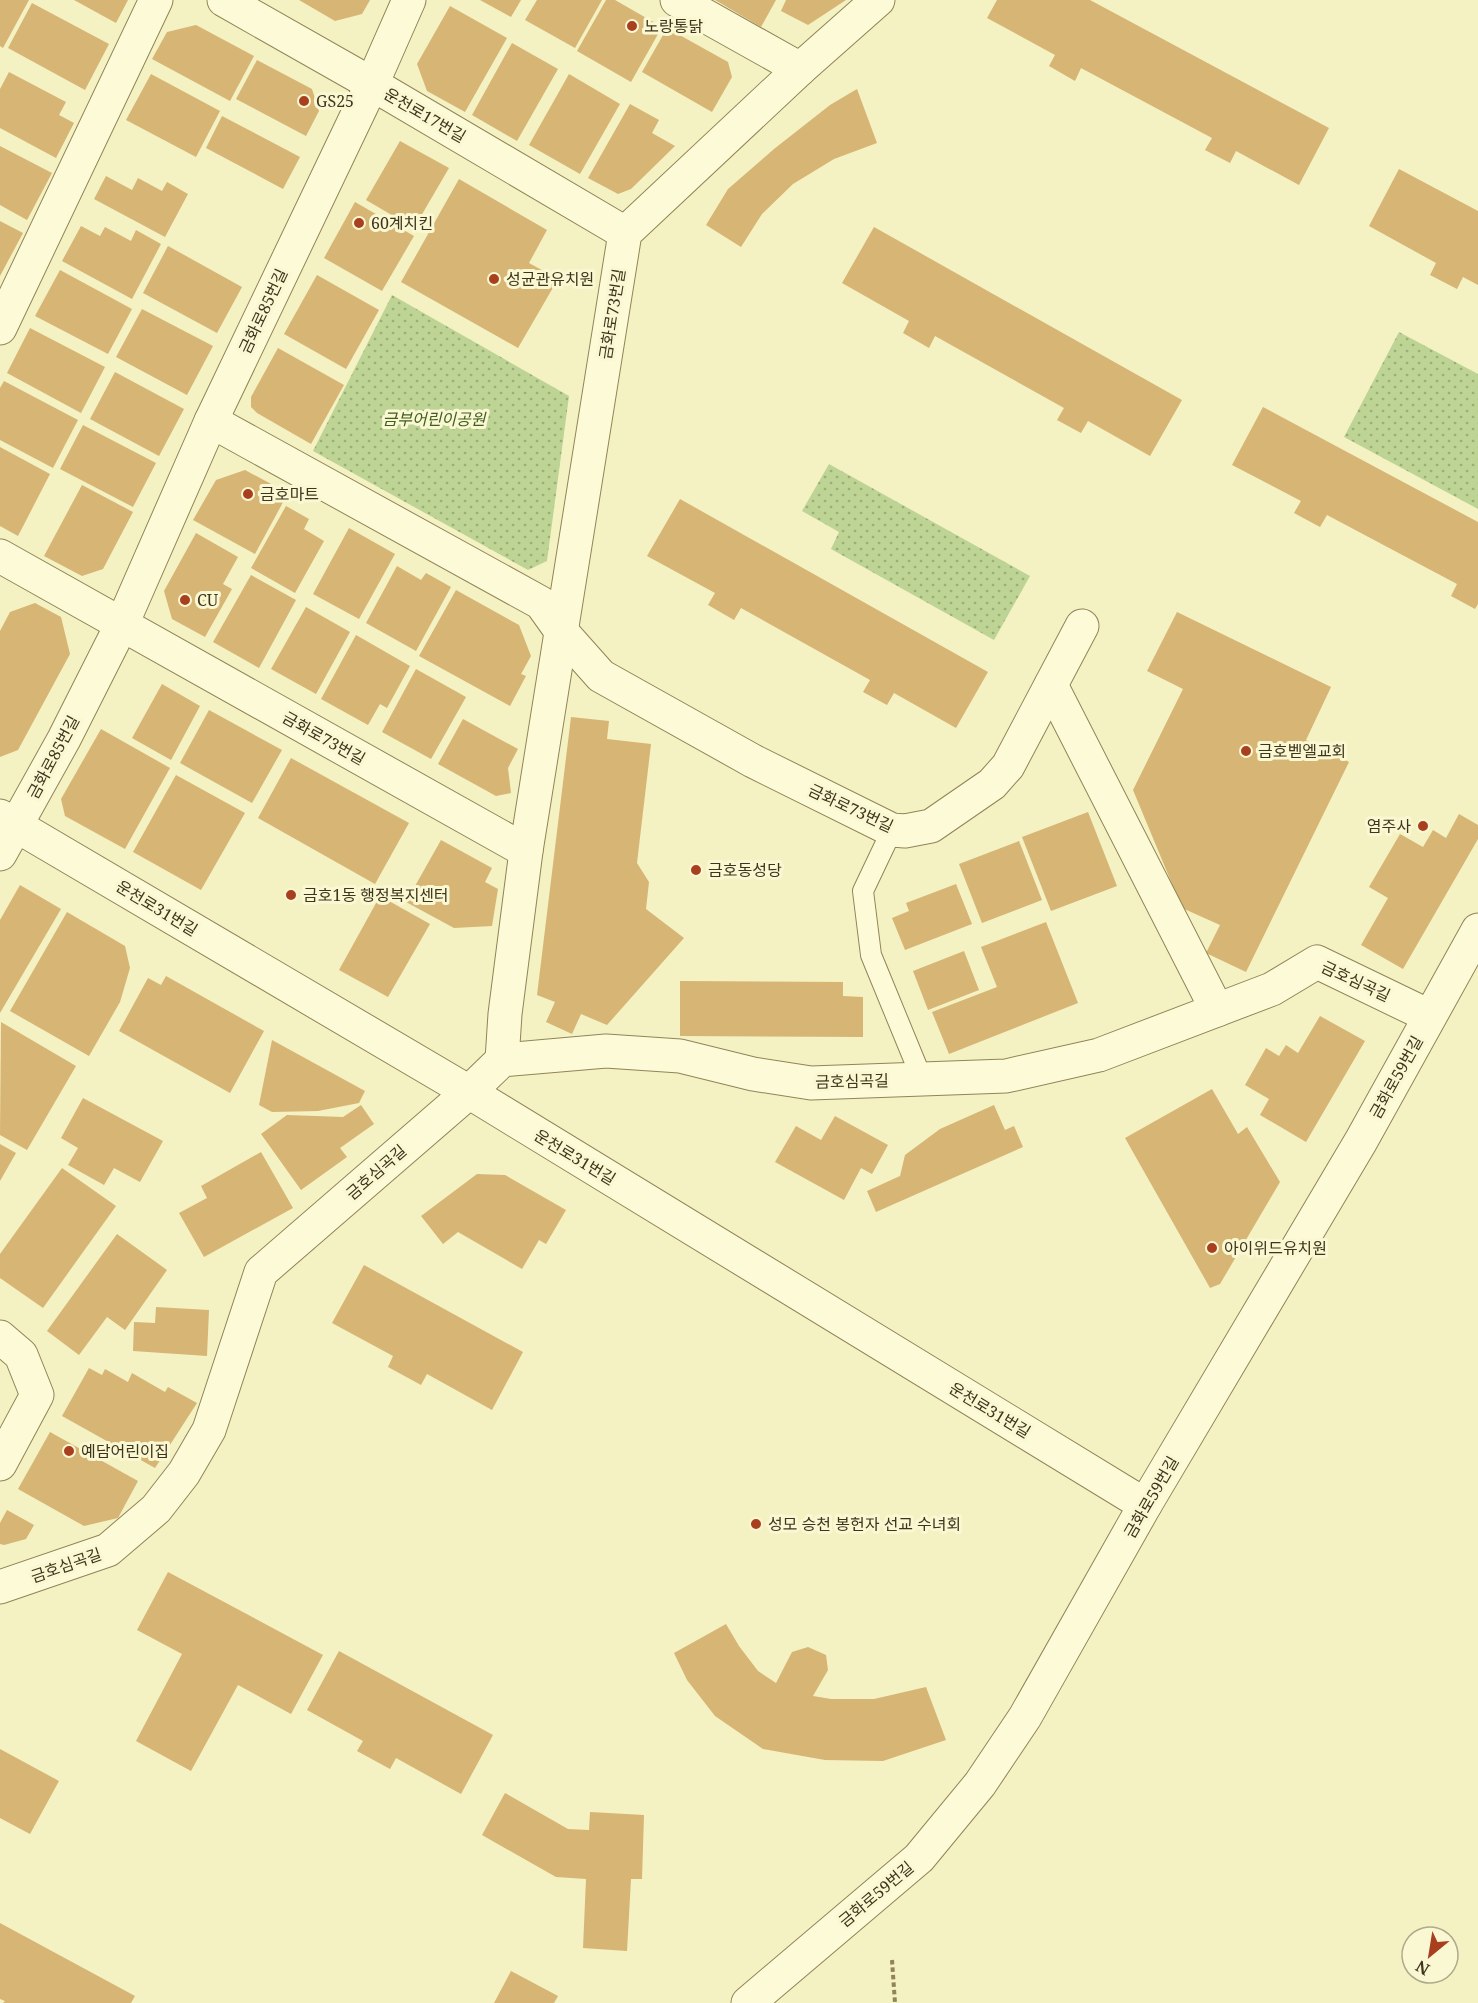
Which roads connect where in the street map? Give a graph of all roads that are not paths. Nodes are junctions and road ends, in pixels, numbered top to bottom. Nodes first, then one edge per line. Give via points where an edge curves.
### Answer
1 (156, 0) edge
2 (224, 0) edge
3 (409, 0) edge
4 (677, 0) edge
5 (878, 0) edge
6 (800, 69) junction
7 (372, 84) junction
8 (625, 232) junction
9 (0, 328) edge
10 (211, 421) junction
11 (0, 556) edge
12 (122, 624) junction
13 (1082, 626) dead end
14 (561, 631) junction
15 (1051, 686) junction
16 (8, 821) edge
17 (892, 830) junction
18 (526, 851) junction
19 (0, 854) edge
20 (1478, 930) edge
21 (1217, 1010) junction
22 (1430, 1016) junction
23 (502, 1060) junction
24 (922, 1079) junction
25 (469, 1092) junction
26 (0, 1337) edge
27 (0, 1464) edge
28 (1145, 1505) junction
29 (0, 1587) edge
30 (748, 2003) edge

1 - 9 street
2 - 7 street, 운천로17번길
3 - 7 street, 금화로85번길
4 - 6 street
5 - 6 street
6 - 8 street
7 - 8 street, 운천로17번길
7 - 10 street, 금화로85번길
8 - 14 street, 금화로73번길
10 - 12 street, 금화로85번길
10 - 14 street, 금화로73번길 via 541,603
11 - 12 street
12 - 16 street, 금화로85번길 via 64,739
12 - 18 street, 금화로73번길
13 - 15 street, 금화로73번길
14 - 17 street, 금화로73번길 via 602,676 753,761
14 - 18 street, 금화로73번길
15 - 17 street, 금화로73번길 via 1008,766 992,784 931,826
15 - 21 street
16 - 19 street, 금화로85번길
16 - 25 street, 운천로31번길
17 - 24 lane via 863,891 871,956
18 - 23 street, 금화로73번길
20 - 22 street, 금화로59번길
21 - 22 street, 금호심곡길 via 1272,989 1317,962
21 - 24 street, 금호심곡길 via 1099,1055 1006,1076
22 - 28 street, 금화로59번길 via 1361,1141
23 - 24 street, 금호심곡길 via 606,1051 680,1056 811,1083
23 - 25 street, 금호심곡길
25 - 28 street, 운천로31번길
25 - 29 street, 금호심곡길 via 261,1272 209,1430 184,1473 156,1509 108,1550
26 - 27 street via 21,1355 37,1395
28 - 30 street, 금화로59번길 via 1025,1718 980,1784 919,1858

